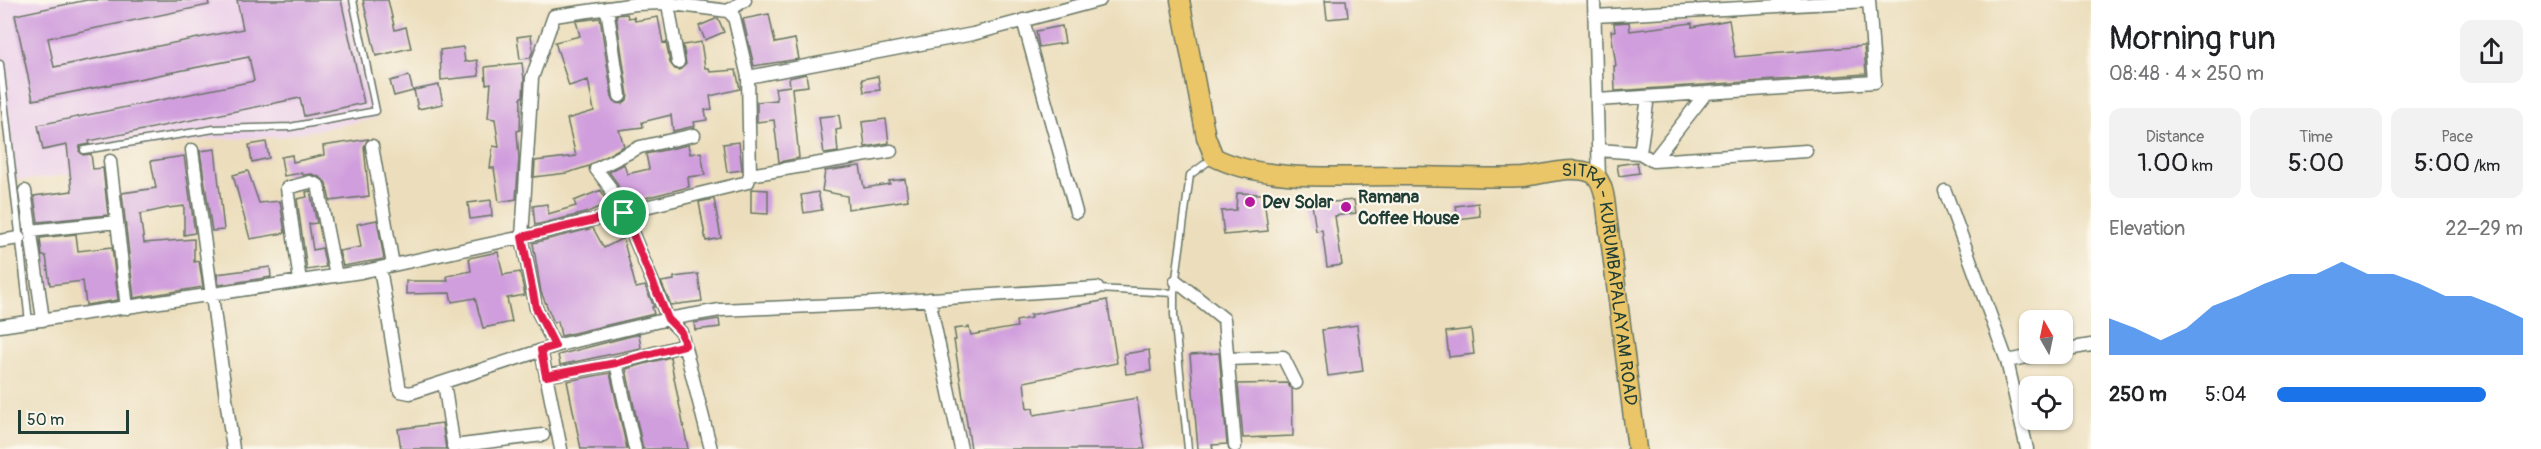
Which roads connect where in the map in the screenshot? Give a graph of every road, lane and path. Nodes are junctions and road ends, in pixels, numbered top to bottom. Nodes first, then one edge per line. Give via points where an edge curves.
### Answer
1 (353, 0) edge
2 (745, 0) edge
3 (1100, 0) edge
4 (1180, 0) edge
5 (1594, 0) edge
6 (1869, 1) edge
7 (636, 2) edge
8 (1827, 2) edge
9 (668, 4) junction
10 (585, 6) edge
11 (607, 8) junction
12 (728, 11) junction
13 (1595, 16) junction
14 (1023, 20) junction
15 (678, 62) dead end
16 (0, 64) edge
17 (748, 76) junction
18 (1706, 93) junction
19 (620, 96) dead end
20 (1648, 97) junction
21 (1597, 100) junction
22 (694, 135) dead end
23 (372, 146) dead end
24 (84, 150) dead end
25 (192, 150) dead end
26 (1598, 150) junction
27 (891, 151) dead end
28 (1806, 151) dead end
29 (1640, 153) junction
30 (1214, 157) junction
31 (110, 160) dead end
32 (1653, 161) junction
33 (750, 176) junction
34 (1599, 180) junction
35 (25, 191) dead end
36 (1945, 191) dead end
37 (1076, 212) dead end
38 (621, 214) junction
39 (117, 222) junction
40 (30, 231) junction
41 (522, 237) junction
42 (19, 238) junction
43 (0, 241) edge
44 (387, 266) junction
45 (336, 276) junction
46 (300, 281) junction
47 (1175, 287) junction
48 (1097, 288) joint
49 (211, 295) junction
50 (929, 299) junction
51 (127, 308) junction
52 (668, 319) junction
53 (43, 320) junction
54 (29, 322) junction
55 (0, 326) edge
56 (685, 345) junction
57 (2091, 345) edge
58 (555, 346) junction
59 (2073, 348) edge
60 (541, 350) junction
61 (1228, 359) junction
62 (2019, 359) edge
63 (2007, 361) junction
64 (616, 363) junction
65 (546, 376) junction
66 (444, 382) junction
67 (1296, 383) dead end
68 (543, 435) dead end
69 (1235, 446) dead end
70 (454, 447) edge
71 (233, 449) edge
72 (561, 449) edge
73 (635, 449) edge
74 (711, 449) edge
75 (961, 449) edge
76 (1188, 449) edge
77 (1637, 449) edge
78 (2027, 449) edge

1 - 24 lane via 376,111 290,127 214,129
2 - 12 street
3 - 14 street
4 - 30 main road via 1206,137
5 - 13 street
6 - 8 street
6 - 18 street via 1875,82
7 - 9 street
7 - 11 street
8 - 13 street
9 - 12 street
9 - 15 street
10 - 11 street
10 - 41 street via 554,16 532,78
11 - 19 street
12 - 17 street via 734,17
13 - 21 street
14 - 17 street
14 - 37 street
16 - 42 lane
17 - 33 street
18 - 20 street
18 - 32 street
20 - 21 street
20 - 29 street
21 - 26 street
22 - 38 street via 640,147 596,169 609,186
23 - 44 street
25 - 49 street
26 - 29 street
26 - 34 street
27 - 33 street
28 - 32 street
29 - 32 street
30 - 34 main road, SITRA - KURUMBAPALAYAM ROAD via 1242,169 1288,174 1522,177 1574,171 1592,173
30 - 47 lane via 1190,175
31 - 39 street
33 - 38 street via 748,183
34 - 77 main road, SITRA - KURUMBAPALAYAM ROAD
35 - 40 street
36 - 63 street
38 - 41 street
38 - 52 street
39 - 40 street
39 - 51 street
40 - 53 street
41 - 44 street
41 - 58 street via 536,308
42 - 43 street
42 - 54 lane
44 - 45 street
44 - 66 street via 400,391 410,393
45 - 46 street
45 - 46 street via 318,185 309,182 287,188 286,192
46 - 49 street
47 - 48 lane
47 - 61 street via 1224,320
47 - 76 lane via 1174,315
48 - 50 street
49 - 51 street
49 - 71 street
50 - 52 street via 720,310
50 - 75 street
51 - 53 street
52 - 56 street via 681,332
52 - 58 street
53 - 54 street
54 - 55 street
56 - 64 street
56 - 74 street
57 - 59 street
58 - 60 street
60 - 65 street
60 - 66 street
61 - 67 street via 1283,357
61 - 69 street
62 - 63 street
63 - 78 street
64 - 65 street
64 - 73 street
65 - 72 street
66 - 70 street
68 - 70 street

